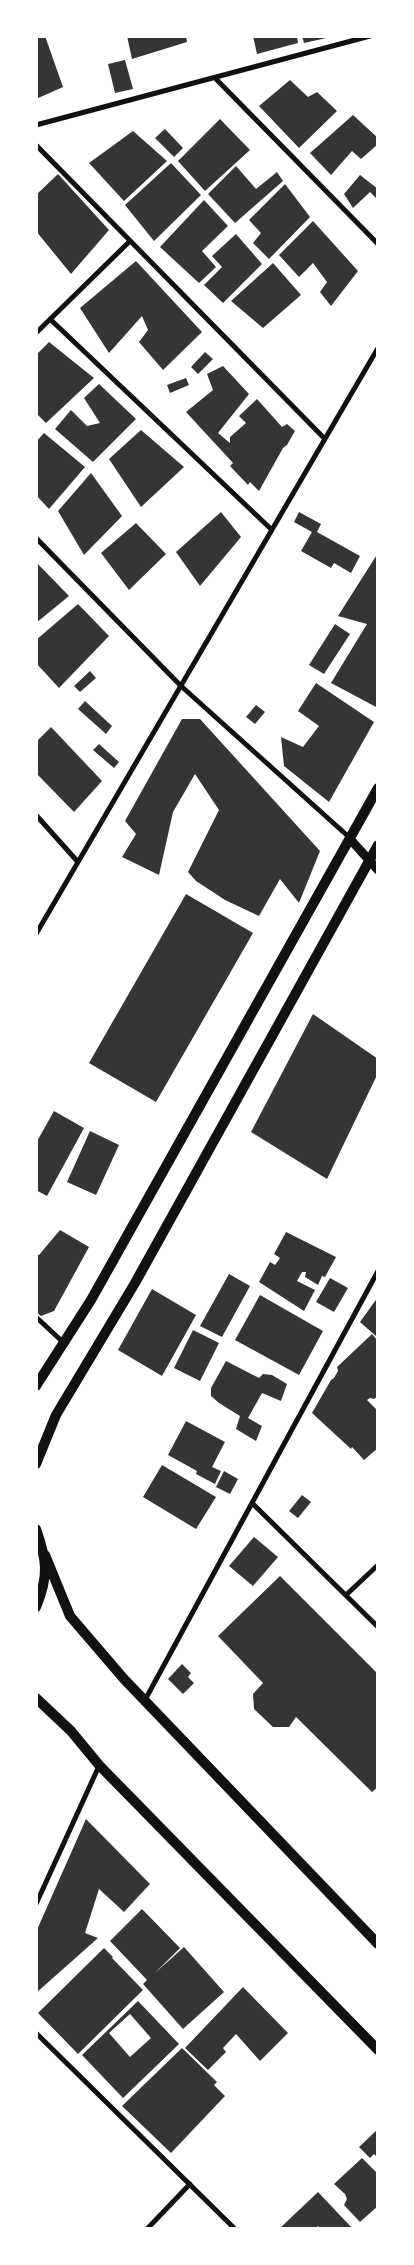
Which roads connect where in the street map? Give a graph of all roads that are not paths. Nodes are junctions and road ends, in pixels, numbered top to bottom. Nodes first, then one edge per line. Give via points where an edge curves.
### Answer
1 (370, 36) edge
2 (216, 78) junction
3 (36, 125) edge
4 (36, 145) edge
5 (130, 241) junction
6 (378, 244) edge
7 (50, 319) junction
8 (36, 333) edge
9 (378, 348) edge
10 (325, 438) junction
11 (272, 530) junction
12 (36, 538) edge
13 (181, 686) junction
14 (376, 795) edge
15 (36, 815) edge
16 (350, 838) junction
17 (378, 845) edge
18 (78, 862) junction
19 (369, 862) junction
20 (378, 870) edge
21 (36, 934) edge
22 (378, 1271) edge
23 (36, 1317) edge
24 (65, 1344) junction
25 (36, 1386) edge
26 (36, 1464) edge
27 (252, 1503) junction
28 (36, 1529) edge
29 (45, 1555) junction
30 (378, 1565) edge
31 (346, 1595) junction
32 (36, 1607) edge
33 (378, 1627) edge
34 (36, 1698) edge
35 (145, 1701) junction
36 (99, 1765) junction
37 (36, 1904) edge
38 (378, 1944) edge
39 (36, 2032) edge
40 (378, 2050) edge
41 (190, 2184) junction
42 (147, 2229) edge
43 (234, 2229) edge

1 - 2 street
2 - 3 street
2 - 6 street
4 - 5 street
5 - 7 street
5 - 10 street
7 - 8 street
7 - 11 street
9 - 10 street
10 - 11 street
11 - 13 street
12 - 13 street
13 - 16 street
13 - 18 street
14 - 16 main road
15 - 18 street
16 - 19 street
16 - 24 main road
17 - 19 main road
18 - 21 street
19 - 20 street
19 - 26 main road via 135,1283 56,1415
22 - 27 street
23 - 24 street
24 - 25 main road
27 - 31 street
27 - 35 street
28 - 29 main road
29 - 32 main road via 44,1588
29 - 35 main road via 70,1616
30 - 31 street
31 - 33 street
34 - 36 main road via 71,1731
35 - 38 main road
36 - 37 street
36 - 40 main road
39 - 41 street
41 - 42 street
41 - 43 street

